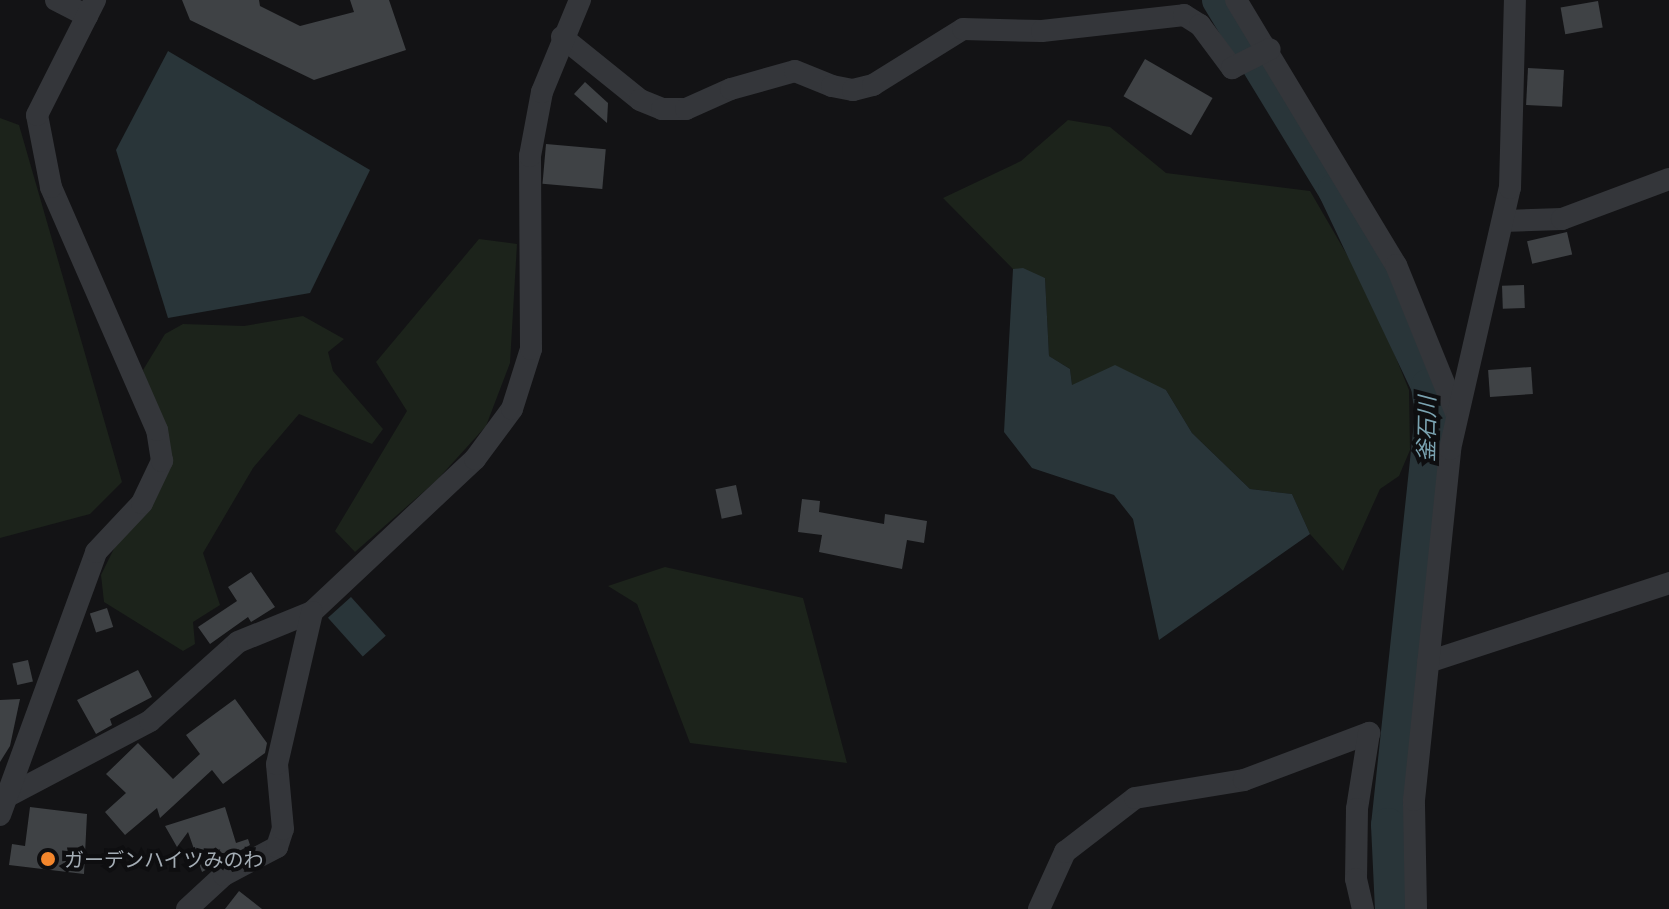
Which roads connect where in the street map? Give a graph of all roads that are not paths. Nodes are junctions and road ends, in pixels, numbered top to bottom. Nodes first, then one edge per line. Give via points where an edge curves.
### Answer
1 (56, 0) edge
2 (580, 0) edge
3 (1236, 0) edge
4 (1515, 0) edge
5 (91, 8) edge
6 (562, 37) junction
7 (1270, 49) junction
8 (1669, 179) edge
9 (1503, 221) junction
10 (1456, 413) junction
11 (1669, 583) edge
12 (312, 612) junction
13 (1428, 662) junction
14 (3, 806) edge
15 (187, 909) edge
16 (1039, 909) edge
17 (1363, 909) edge
18 (1416, 909) edge

1 - 5 street
2 - 6 street
3 - 7 street
4 - 9 street via 1514,141
5 - 14 street via 43,102 39,125 51,187 157,430 162,461 142,503 96,552
6 - 7 street via 615,84 662,109 686,109 731,89 795,71 853,90 873,85 963,29 1042,31 1184,15 1200,25 1232,68
6 - 12 street via 542,92 530,156 531,349 512,409 475,459
7 - 10 street via 1396,265
8 - 9 street via 1562,219
9 - 10 street via 1467,392
10 - 13 street
11 - 13 street
12 - 14 street via 238,642 150,721
12 - 15 street via 277,764 283,829 277,847 224,875
13 - 18 street via 1412,822
16 - 17 street via 1065,852 1135,798 1244,780 1369,733 1357,809 1356,879

